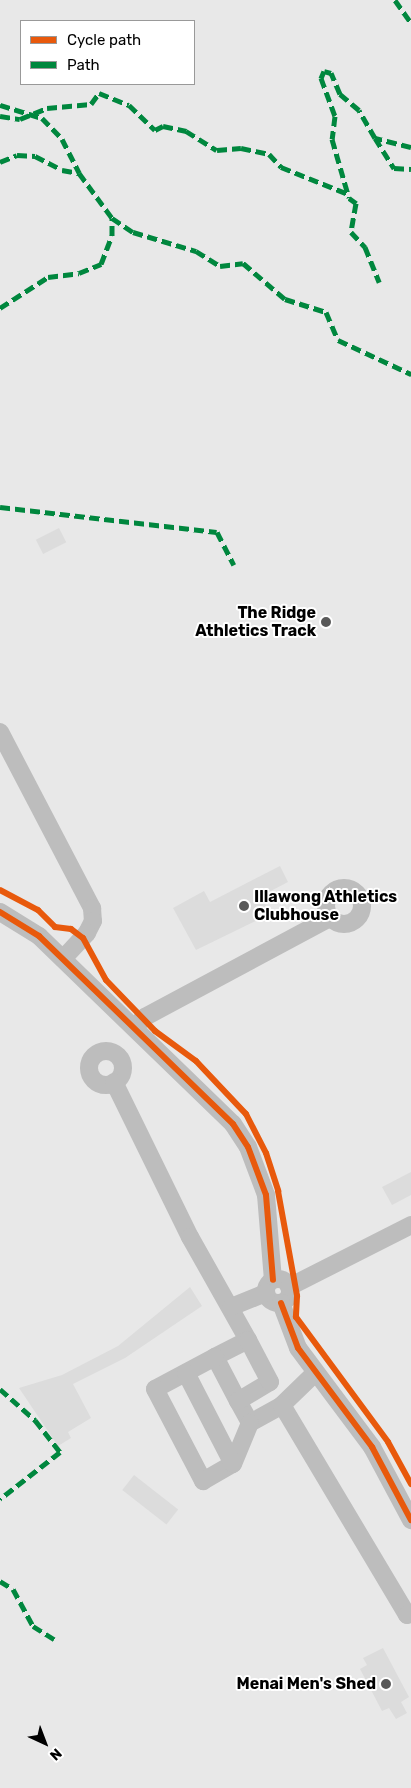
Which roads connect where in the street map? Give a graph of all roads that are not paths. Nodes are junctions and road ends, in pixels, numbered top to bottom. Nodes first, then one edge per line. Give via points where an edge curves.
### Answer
1 (0, 732) edge
2 (0, 912) edge
3 (330, 918) dead end
4 (63, 959) junction
5 (135, 1026) junction
6 (114, 1082) dead end
7 (411, 1225) edge
8 (269, 1287) junction
9 (285, 1295) junction
10 (231, 1308) junction
11 (248, 1340) junction
12 (215, 1357) junction
13 (186, 1373) junction
14 (316, 1373) junction
15 (238, 1401) junction
16 (282, 1405) junction
17 (250, 1423) junction
18 (233, 1464) junction
19 (411, 1520) edge
20 (411, 1614) edge

1 - 4 street via 92,908 93,921 87,933
2 - 4 street via 17,920
3 - 5 street via 144,1017
4 - 5 street
5 - 8 street via 212,1100 248,1147 266,1195
6 - 10 street via 190,1237
7 - 9 street
8 - 9 street via 271,1301
8 - 10 street
9 - 14 street via 298,1348
10 - 11 street
11 - 12 street
11 - 15 street via 270,1382
12 - 13 street
12 - 15 street
13 - 18 street
13 - 18 street via 155,1389 203,1481
14 - 16 street
14 - 19 street via 372,1447
15 - 17 street
16 - 17 street
16 - 20 street via 407,1615
17 - 18 street

